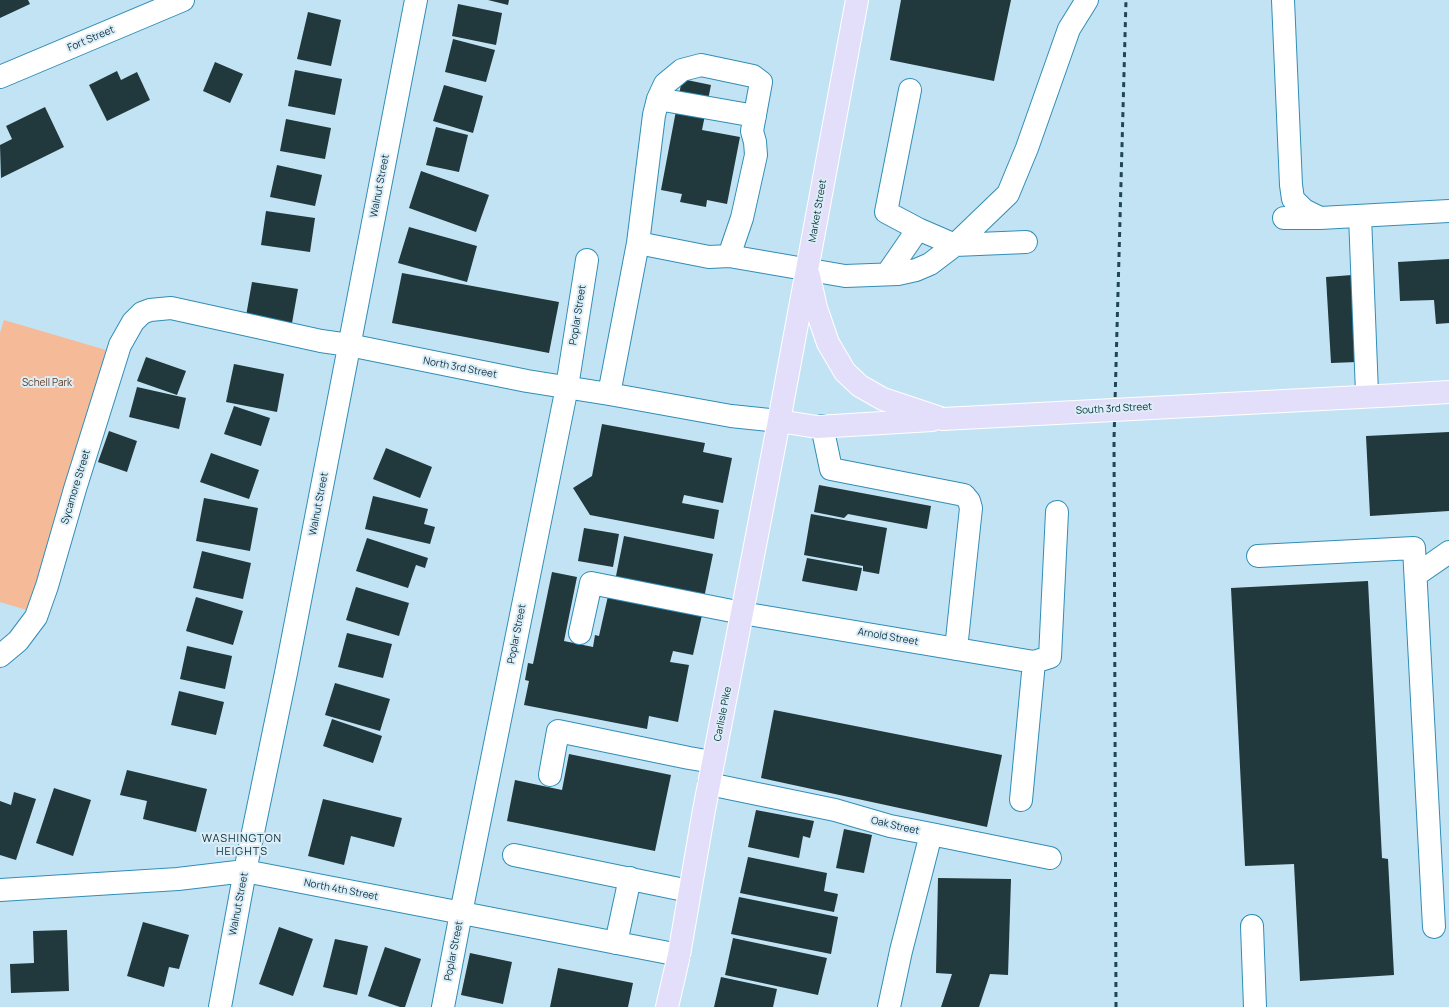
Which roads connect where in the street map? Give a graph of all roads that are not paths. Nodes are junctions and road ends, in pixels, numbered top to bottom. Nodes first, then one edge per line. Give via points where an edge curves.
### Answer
1 (183, 0) edge
2 (416, 0) edge
3 (857, 0) edge
4 (1087, 0) edge
5 (1283, 0) edge
6 (0, 77) edge
7 (910, 90) dead end
8 (658, 98) junction
9 (755, 116) junction
10 (1449, 211) edge
11 (1360, 216) junction
12 (1284, 218) dead end
13 (1320, 218) junction
14 (918, 229) junction
15 (638, 242) junction
16 (1026, 242) dead end
17 (955, 245) junction
18 (729, 256) junction
19 (587, 260) dead end
20 (807, 269) junction
21 (887, 274) junction
22 (142, 313) joint
23 (349, 345) junction
24 (567, 386) junction
25 (1449, 392) edge
26 (1367, 393) dead end
27 (610, 394) junction
28 (943, 419) junction
29 (779, 421) junction
30 (822, 426) junction
31 (1056, 512) dead end
32 (1449, 552) edge
33 (1258, 556) dead end
34 (1416, 575) junction
35 (742, 613) junction
36 (580, 633) dead end
37 (956, 649) junction
38 (0, 656) edge
39 (1034, 662) junction
40 (713, 762) junction
41 (550, 775) dead end
42 (709, 784) junction
43 (1021, 800) dead end
44 (931, 834) junction
45 (514, 855) dead end
46 (1440, 856) edge
47 (1050, 858) dead end
48 (245, 871) junction
49 (630, 878) junction
50 (0, 890) edge
51 (689, 891) junction
52 (461, 913) junction
53 (1252, 926) dead end
54 (1434, 927) dead end
55 (616, 943) junction
56 (679, 955) junction
57 (220, 1007) edge
58 (443, 1007) edge
59 (667, 1007) edge
60 (890, 1007) edge
61 (1255, 1007) edge

1 - 6 street, Fort Street
2 - 23 street, Walnut Street
3 - 20 main road, Market Street
4 - 17 street via 1069,29 1008,194
5 - 13 street via 1293,199 1304,210
7 - 14 street via 886,212
8 - 9 street
8 - 9 street via 665,84 682,70 700,65 753,76 761,82
8 - 15 street
9 - 18 street via 752,131 756,155 742,218
10 - 11 street
11 - 13 street
11 - 26 street
12 - 13 street
14 - 17 street
14 - 21 street
15 - 18 street via 709,257
15 - 27 street
16 - 17 street
17 - 21 street via 930,264 916,270
18 - 20 street
19 - 24 street, Poplar Street
20 - 21 street via 845,276
20 - 28 main road via 828,343 845,372 860,386 883,399
20 - 29 main road, Market Street
22 - 23 street, North 3rd Street via 171,308
22 - 38 street, Sycamore Street via 133,322 120,345 36,616 18,640
23 - 24 street, North 3rd Street via 527,381
23 - 48 street, Walnut Street
24 - 27 street, North 3rd Street
24 - 52 street, Poplar Street
25 - 28 main road, South 3rd Street, bridge
27 - 29 street, North 3rd Street via 731,416
28 - 30 main road, South 3rd Street
29 - 30 main road, South 3rd Street
29 - 35 main road, Carlisle Pike
30 - 37 street via 831,469 964,495 969,501 971,508
31 - 39 street via 1050,657
32 - 34 street
33 - 34 street via 1414,548
34 - 46 street
35 - 36 street, Arnold Street via 591,583
35 - 37 street, Arnold Street
35 - 40 main road, Carlisle Pike
37 - 39 street, Arnold Street
39 - 43 street
40 - 41 street via 558,731
40 - 42 main road, Carlisle Pike
42 - 44 street, Oak Street via 835,810 890,826
42 - 51 main road, Carlisle Pike
44 - 47 street
44 - 60 street, Oak Street via 901,951
45 - 49 street
46 - 54 street
48 - 50 street, North 4th Street via 178,879
48 - 52 street, North 4th Street
48 - 57 street, Walnut Street
49 - 51 street
49 - 55 street
51 - 56 main road, Carlisle Pike
52 - 55 street, North 4th Street
52 - 58 street, Poplar Street
53 - 61 street
55 - 56 street, North 4th Street
56 - 59 main road, Carlisle Pike

